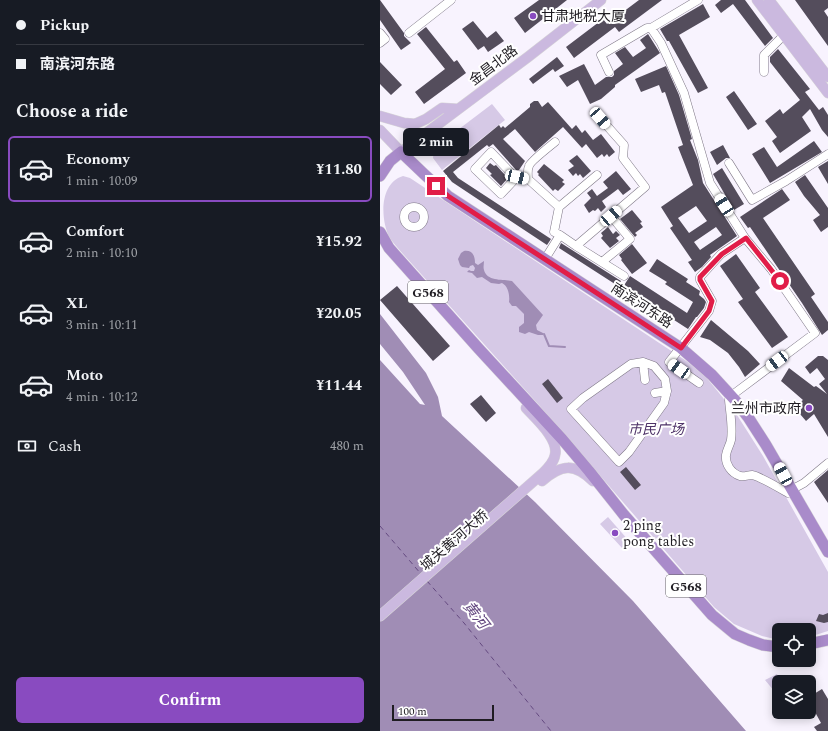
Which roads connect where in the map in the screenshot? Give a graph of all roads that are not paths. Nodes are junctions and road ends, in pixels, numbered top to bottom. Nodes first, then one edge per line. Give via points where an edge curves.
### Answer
1 (451, 0) edge
2 (698, 0) edge
3 (757, 0) edge
4 (769, 0) edge
5 (598, 1) edge
6 (651, 28) junction
7 (380, 33) edge
8 (409, 33) dead end
9 (784, 35) junction
10 (380, 43) edge
11 (609, 72) dead end
12 (764, 72) dead end
13 (828, 77) edge
14 (828, 93) edge
15 (458, 109) junction
16 (380, 116) edge
17 (600, 118) dead end
18 (380, 130) edge
19 (555, 142) dead end
20 (401, 152) junction
21 (828, 154) edge
22 (729, 163) dead end
23 (597, 175) dead end
24 (380, 176) edge
25 (517, 177) junction
26 (528, 179) junction
27 (559, 207) junction
28 (611, 216) junction
29 (380, 232) edge
30 (560, 235) junction
31 (746, 238) junction
32 (576, 246) junction
33 (545, 259) junction
34 (602, 262) junction
35 (624, 276) dead end
36 (681, 348) junction
37 (479, 349) junction
38 (643, 362) junction
39 (645, 380) dead end
40 (699, 383) dead end
41 (667, 391) junction
42 (655, 393) dead end
43 (730, 398) junction
44 (828, 463) edge
45 (544, 475) junction
46 (789, 491) junction
47 (612, 499) junction
48 (828, 552) edge
49 (380, 616) edge
50 (380, 624) edge
51 (828, 640) edge
52 (816, 643) edge
53 (772, 646) edge

1 - 8 street
2 - 6 street
3 - 9 main road
4 - 13 main road
5 - 15 main road, 金昌北路
6 - 11 street via 601,55
6 - 31 street via 661,42 684,93 710,183
7 - 10 street via 384,39
9 - 12 street via 764,55
9 - 14 main road
15 - 16 main road via 442,108 415,124 404,124
15 - 20 main road, 金昌北路
17 - 28 street via 624,145 623,158 645,187
18 - 20 main road, 南滨河东路
19 - 26 street via 531,162
20 - 24 highway via 390,161
20 - 33 highway, 南滨河东路 via 448,196
21 - 22 street via 752,200
23 - 27 street
25 - 25 street via 502,194 475,169 491,152
25 - 26 street
26 - 27 street
27 - 30 street via 554,232
28 - 32 street
28 - 34 street via 630,240
29 - 37 highway, G568 via 389,248
30 - 32 street
30 - 33 street
31 - 36 street via 722,254 700,277 712,305
31 - 43 street via 771,268 815,333
32 - 34 street
33 - 36 highway, 南滨河东路
34 - 35 street
36 - 40 street via 669,362
36 - 43 highway, 南滨河东路 via 712,374
37 - 45 main road via 503,382 550,435 556,447 555,455
37 - 47 highway, G568 via 562,439
38 - 39 street
38 - 41 street via 654,366 665,379
38 - 41 street via 631,364 571,409 619,462 664,403
41 - 42 street
43 - 46 highway, 南滨河东路 via 748,417 766,445
43 - 46 street via 731,440 726,454 729,468 740,476 753,475
44 - 46 street
45 - 47 main road via 568,466 575,468 592,479
45 - 49 main road, 城关黄河大桥
45 - 50 main road, 城关黄河大桥
46 - 48 highway, 南滨河东路
47 - 53 highway, G568 via 718,620 736,634
51 - 52 highway

